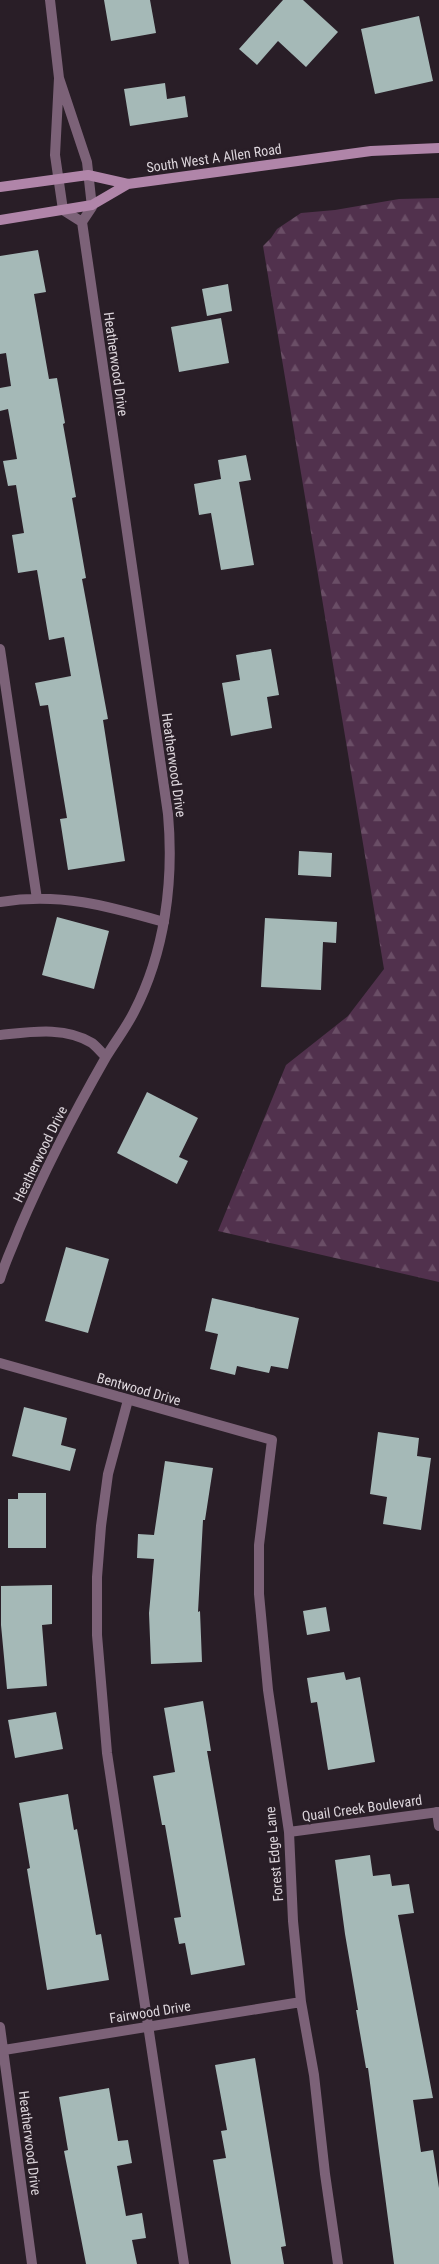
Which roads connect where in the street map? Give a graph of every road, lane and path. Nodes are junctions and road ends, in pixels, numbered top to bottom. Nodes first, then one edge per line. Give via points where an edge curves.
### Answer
1 (50, 0) edge
2 (59, 78) junction
3 (439, 148) edge
4 (88, 175) junction
5 (59, 179) junction
6 (128, 184) junction
7 (0, 187) edge
8 (92, 204) junction
9 (63, 210) junction
10 (0, 220) edge
11 (82, 222) junction
12 (0, 649) edge
13 (37, 899) junction
14 (0, 902) edge
15 (164, 922) junction
16 (0, 1035) edge
17 (106, 1057) junction
18 (0, 1279) edge
19 (0, 1363) edge
20 (128, 1400) junction
21 (272, 1440) joint
22 (438, 1812) edge
23 (439, 1826) edge
24 (289, 1832) junction
25 (301, 2002) junction
26 (0, 2027) edge
27 (149, 2027) junction
28 (4, 2050) junction
29 (32, 2264) edge
30 (184, 2264) edge
31 (338, 2264) edge

1 - 2 street
2 - 4 street via 85,152
2 - 5 street via 55,155
3 - 6 street, South West A Allen Road via 370,151
4 - 5 street
4 - 6 street
4 - 8 street
5 - 7 street
5 - 9 street
6 - 8 street, South West A Allen Road
8 - 9 street, South West A Allen Road
8 - 11 street
9 - 10 street, South West A Allen Road
9 - 11 street
11 - 15 street, Heatherwood Drive via 168,814 169,876
12 - 13 street
13 - 14 street
13 - 15 street via 98,904
15 - 17 street, Heatherwood Drive via 157,953 134,1012
16 - 17 street via 43,1030 71,1034 92,1043
17 - 18 street, Heatherwood Drive via 32,1200
19 - 20 street, Bentwood Drive
20 - 21 street, Bentwood Drive
20 - 27 street via 108,1474 101,1526 96,1577 97,1635 107,1753
21 - 24 street, Forest Edge Lane via 259,1545 259,1594 268,1690
22 - 23 street
22 - 24 street, Quail Creek Boulevard
24 - 25 street, Forest Edge Lane
25 - 27 street, Fairwood Drive
25 - 31 street, Forest Edge Lane via 314,2075
26 - 28 street, Heatherwood Drive
27 - 28 street, Fairwood Drive
27 - 30 street
28 - 29 street, Heatherwood Drive

